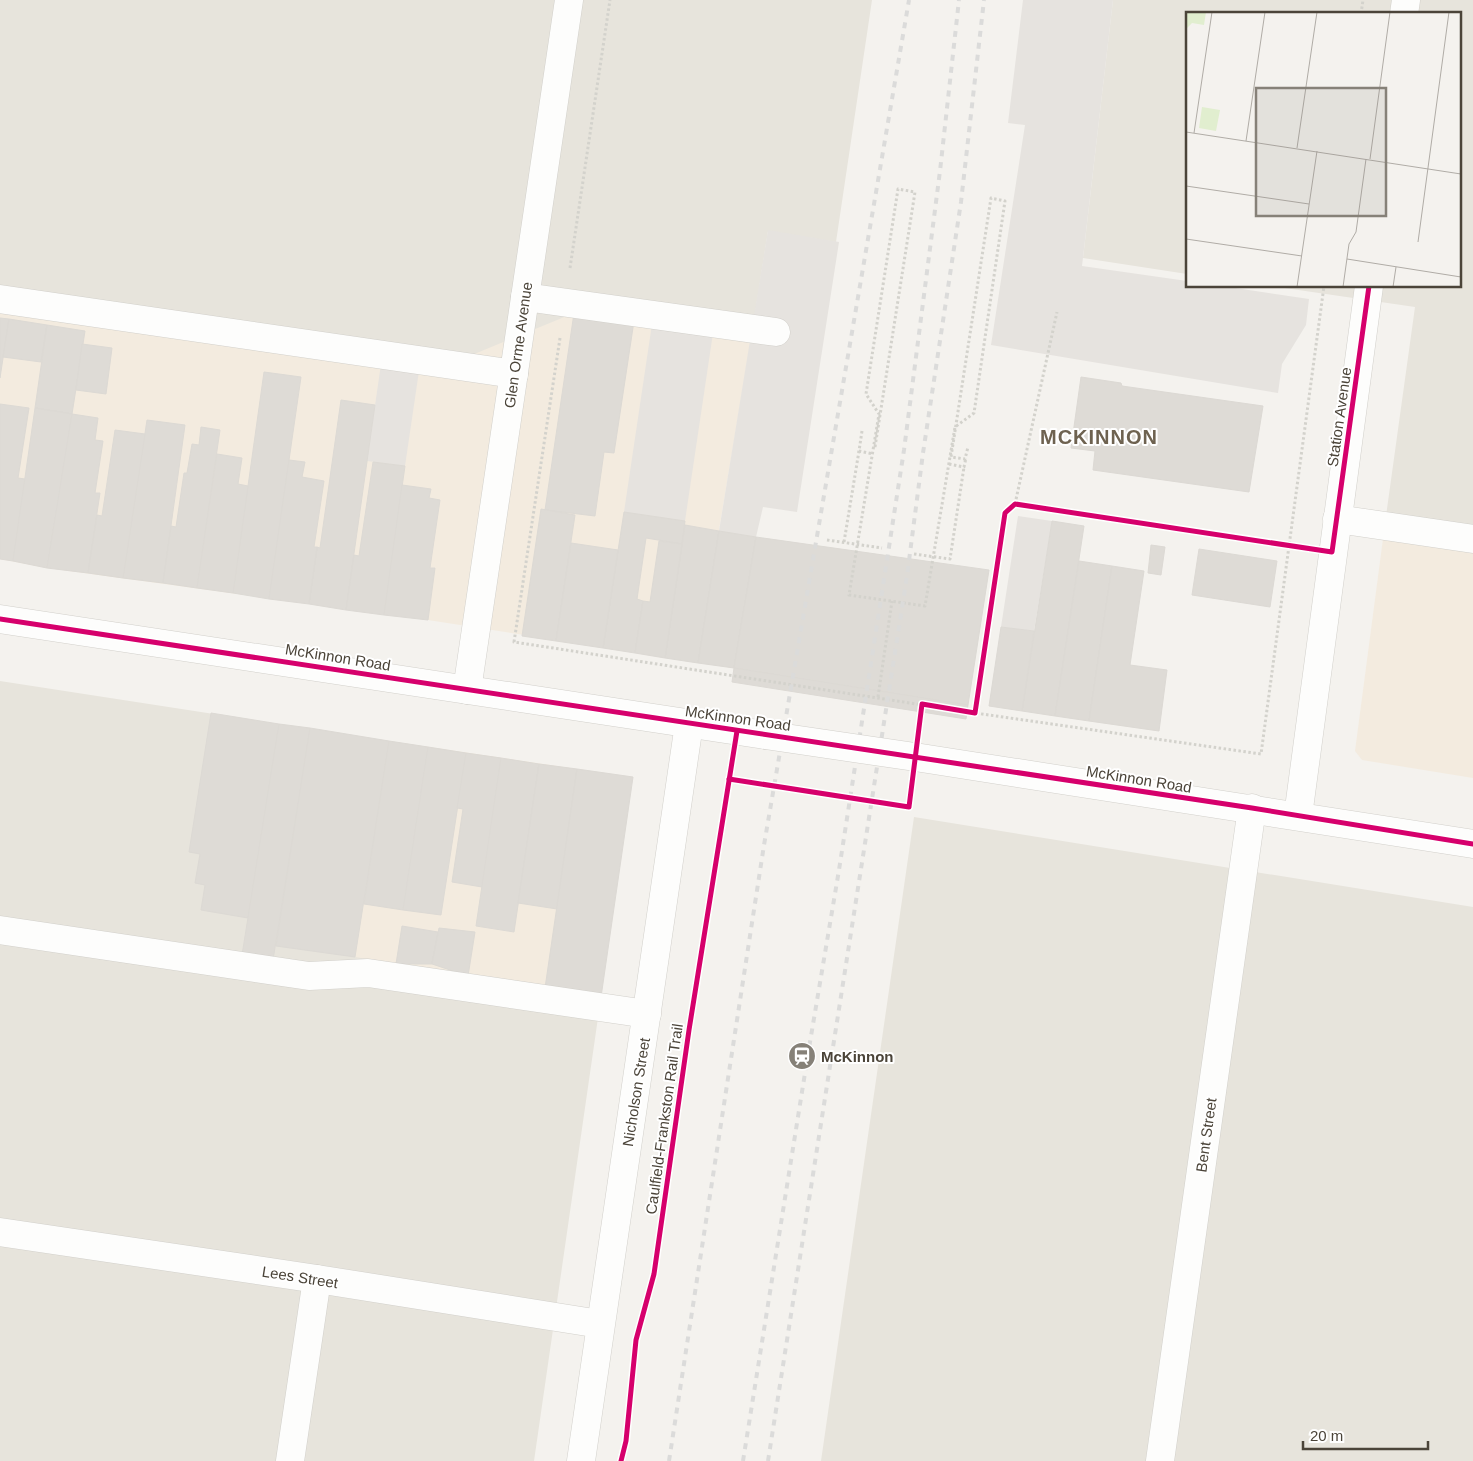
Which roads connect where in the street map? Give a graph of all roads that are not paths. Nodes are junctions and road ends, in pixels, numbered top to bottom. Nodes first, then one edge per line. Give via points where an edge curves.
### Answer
1 (569, 0) edge
2 (1369, 288) edge
3 (526, 297) junction
4 (0, 299) edge
5 (776, 332) dead end
6 (514, 374) junction
7 (1337, 519) junction
8 (1473, 539) edge
9 (0, 619) edge
10 (467, 690) junction
11 (689, 724) junction
12 (1252, 808) junction
13 (1298, 816) junction
14 (1473, 844) edge
15 (0, 930) edge
16 (648, 1014) junction
17 (0, 1232) edge
18 (317, 1279) junction
19 (600, 1324) junction
20 (290, 1461) edge
21 (581, 1461) edge
22 (1160, 1461) edge

1 - 3 street, Glen Orme Avenue
2 - 7 street, Station Avenue
3 - 5 street
3 - 6 street, Glen Orme Avenue
4 - 6 street
6 - 10 street, Glen Orme Avenue
7 - 8 street
7 - 13 street, Station Avenue
9 - 10 street, McKinnon Road
10 - 11 street, McKinnon Road
11 - 12 street, McKinnon Road, bridge
11 - 16 street, Nicholson Street
12 - 13 street, McKinnon Road
12 - 22 street, Bent Street
13 - 14 street, McKinnon Road
15 - 16 street via 310,976 368,973
16 - 19 street, Nicholson Street
17 - 18 street, Lees Street
18 - 19 street, Lees Street
18 - 20 street
19 - 21 street, Nicholson Street

